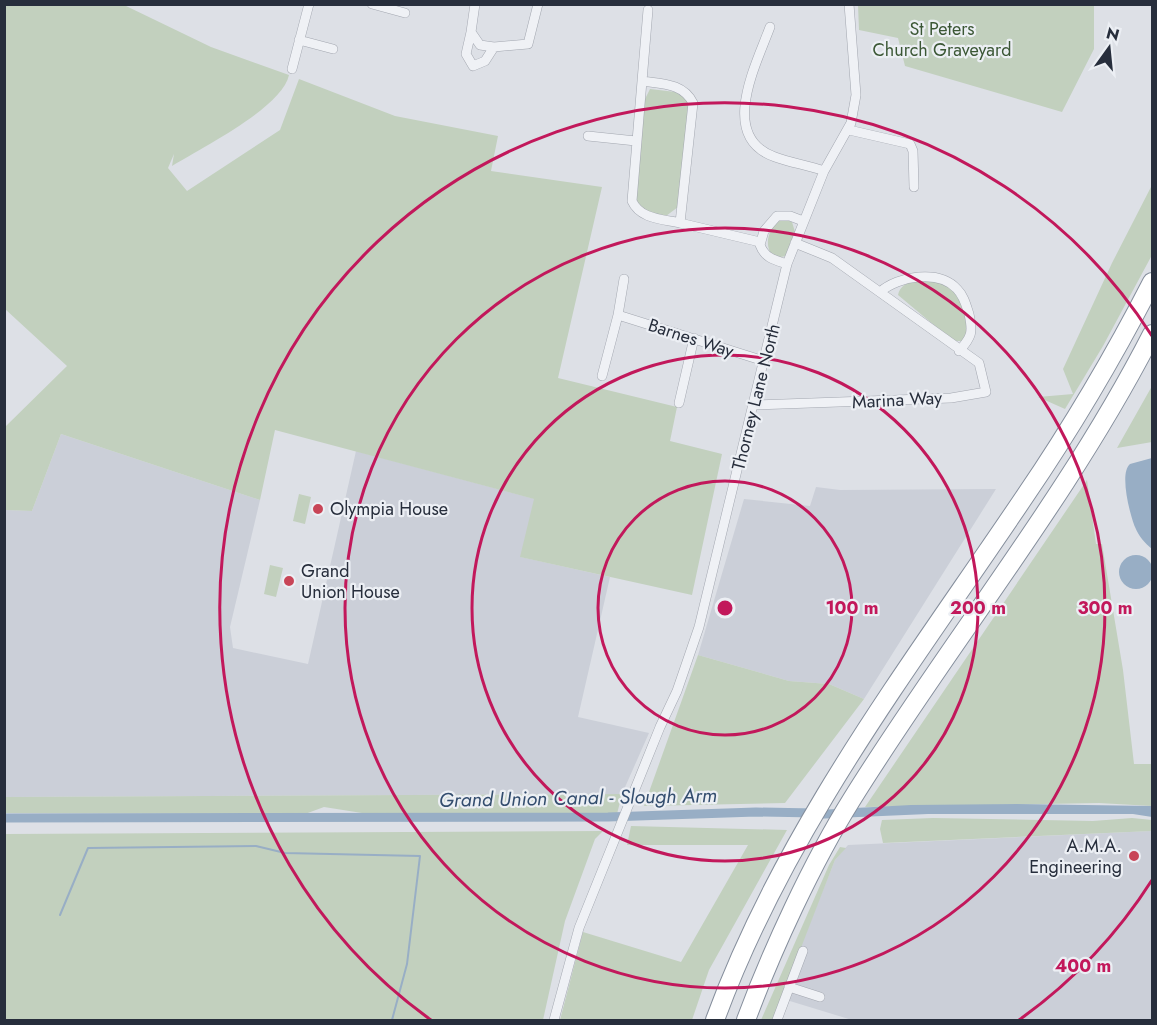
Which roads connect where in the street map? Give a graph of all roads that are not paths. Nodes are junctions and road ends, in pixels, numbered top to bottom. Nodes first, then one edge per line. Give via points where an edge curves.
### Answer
1 (309, 4) edge
2 (372, 4) edge
3 (476, 4) edge
4 (538, 4) edge
5 (849, 4) edge
6 (648, 10) dead end
7 (405, 13) dead end
8 (770, 27) dead end
9 (471, 32) junction
10 (299, 40) junction
11 (494, 47) junction
12 (333, 49) dead end
13 (292, 69) dead end
14 (642, 81) junction
15 (849, 130) junction
16 (588, 136) dead end
17 (636, 141) junction
18 (824, 171) junction
19 (914, 187) dead end
20 (804, 221) junction
21 (680, 223) junction
22 (760, 242) junction
23 (795, 243) junction
24 (787, 264) junction
25 (624, 279) dead end
26 (1152, 282) edge
27 (880, 292) junction
28 (618, 315) junction
29 (1152, 334) edge
30 (694, 338) junction
31 (959, 351) junction
32 (764, 360) junction
33 (602, 376) dead end
34 (679, 403) dead end
35 (754, 405) junction
36 (803, 951) dead end
37 (789, 987) junction
38 (820, 997) dead end
39 (555, 1020) edge
40 (715, 1020) edge
41 (746, 1020) edge
42 (777, 1020) edge

1 - 10 street
2 - 7 street
3 - 9 street
4 - 11 street via 528,44
5 - 15 street, Thorney Lane North via 856,95
6 - 14 street
8 - 18 street via 742,113 753,141 773,157
9 - 11 street via 480,45
9 - 11 street via 466,54 473,66 485,62
10 - 12 street
10 - 13 street
14 - 17 street
14 - 21 street via 677,87 693,103
15 - 18 street, Thorney Lane North
15 - 19 street via 910,144
16 - 17 street
17 - 21 street via 631,190 635,209
18 - 20 street, Thorney Lane North
20 - 22 street via 777,216
20 - 23 street, Thorney Lane North
21 - 22 street
22 - 24 street via 771,259
23 - 24 street, Thorney Lane North
23 - 27 street via 832,258
24 - 32 street, Thorney Lane North
25 - 28 street
26 - 40 highway via 1114,356 1026,495 925,639 806,828
27 - 31 street
27 - 31 street via 893,282 910,279 940,279 953,285 965,300 973,330
28 - 30 street, Barnes Way
28 - 33 street
29 - 41 highway via 1084,452 850,801 803,890
30 - 32 street, Barnes Way
30 - 34 street
31 - 35 street, Marina Way via 979,363 986,392 951,398
32 - 35 street, Thorney Lane North
35 - 39 street, Thorney Lane North via 699,627 677,691 579,928
36 - 37 street
37 - 38 street
37 - 42 street

